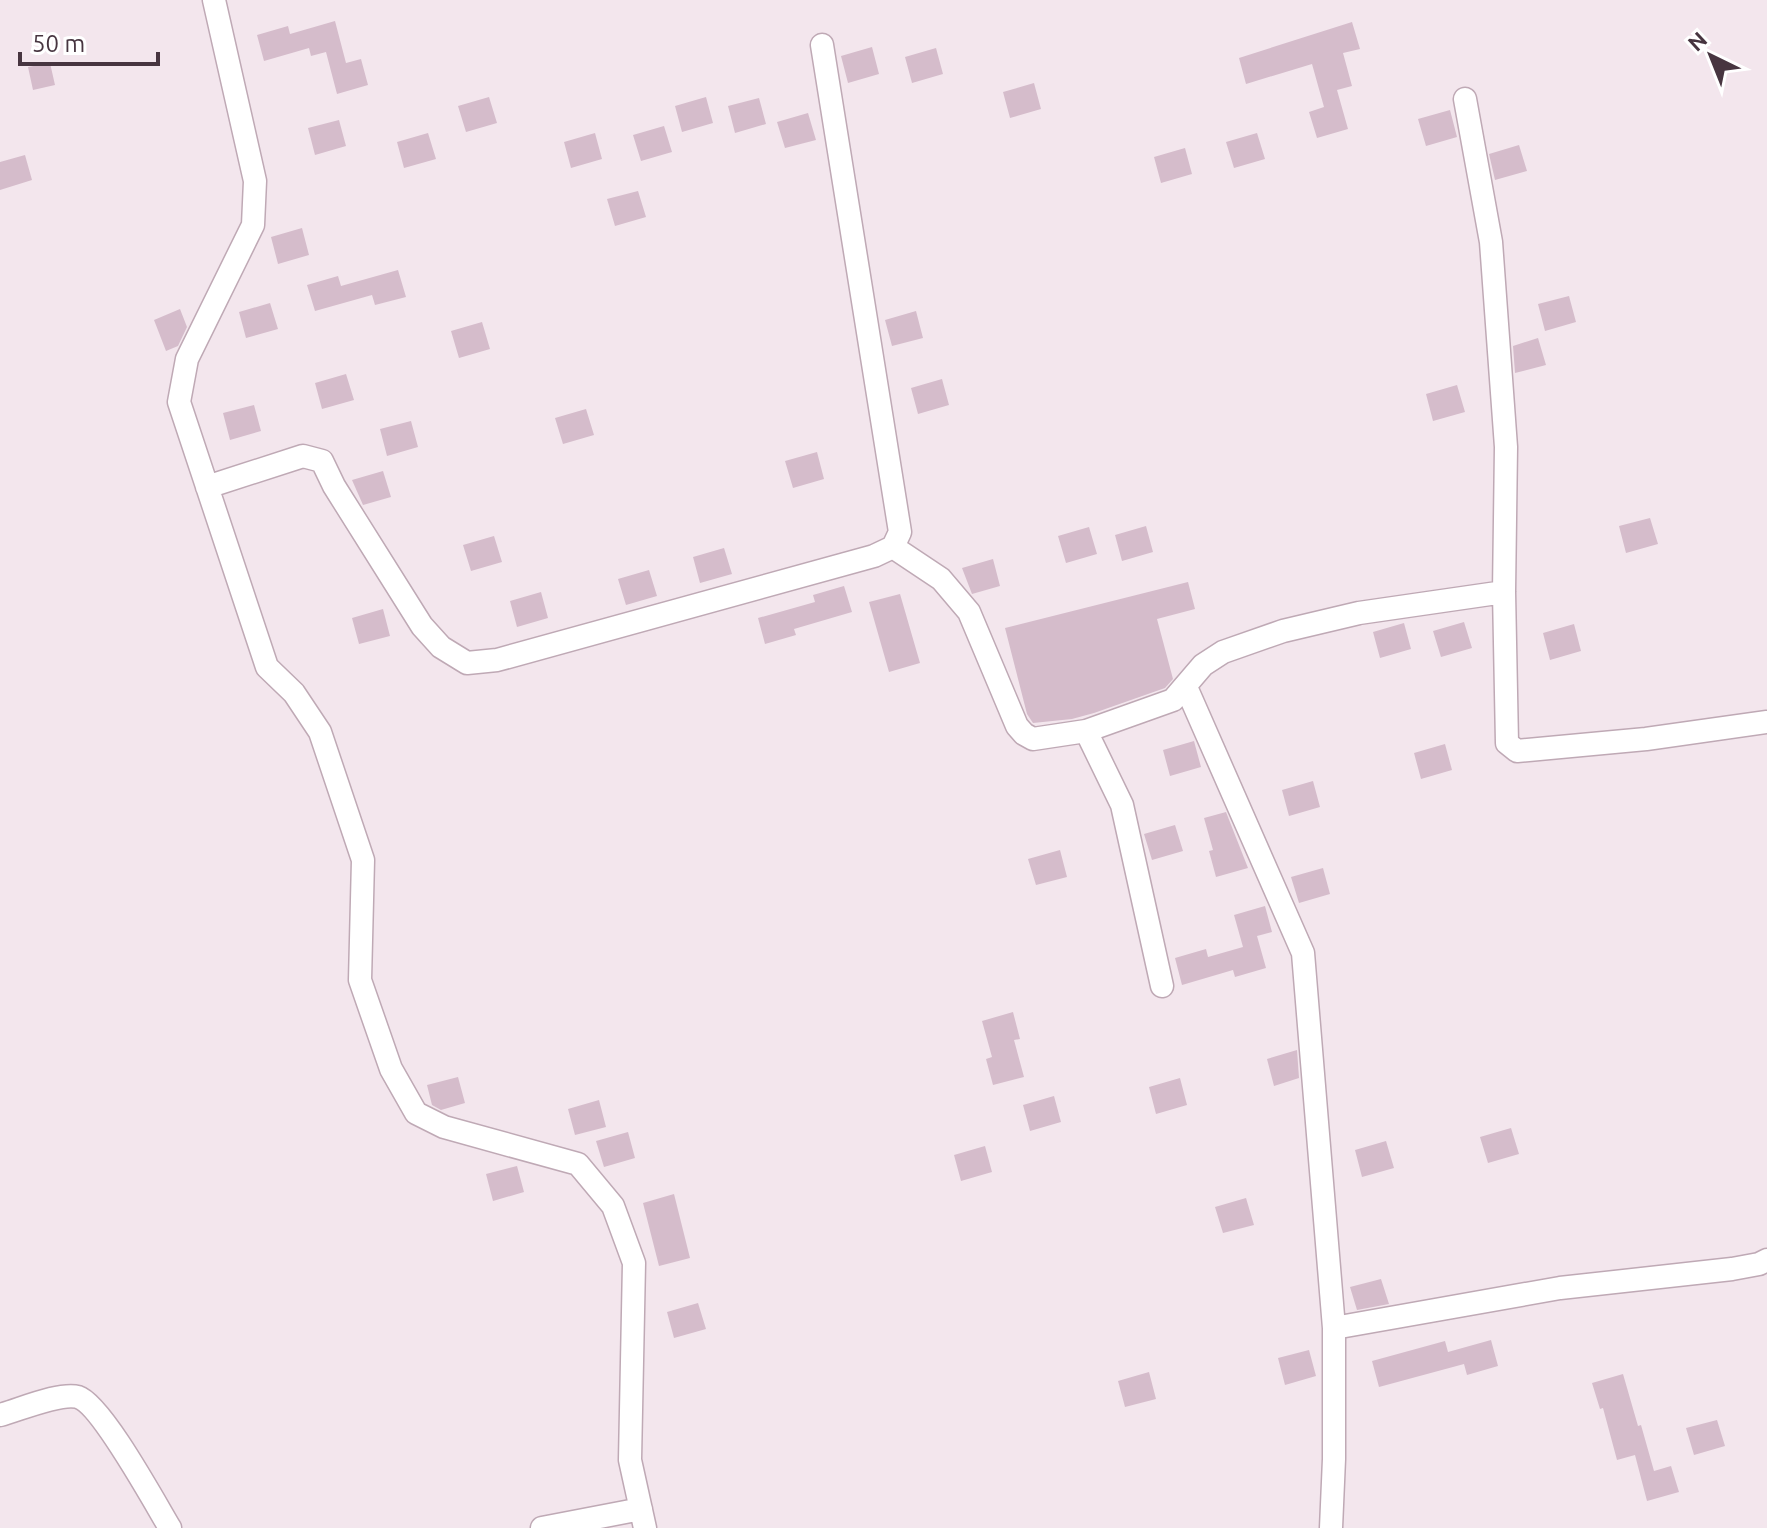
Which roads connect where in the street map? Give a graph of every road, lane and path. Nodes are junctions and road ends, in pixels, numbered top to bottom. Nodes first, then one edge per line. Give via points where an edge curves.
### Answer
1 (214, 0) edge
2 (822, 45) dead end
3 (1465, 99) dead end
4 (207, 487) junction
5 (893, 547) junction
6 (1504, 592) junction
7 (1186, 687) junction
8 (1767, 722) edge
9 (1086, 731) junction
10 (1162, 986) dead end
11 (1767, 1260) edge
12 (1334, 1328) junction
13 (0, 1415) edge
14 (643, 1518) edge
15 (170, 1528) edge
16 (542, 1528) edge
17 (1331, 1528) edge

1 - 4 street via 255,181 253,225 187,359 179,402
2 - 5 street via 900,532
3 - 6 street via 1491,242 1506,447
4 - 5 street via 303,456 322,461 422,626 441,647 467,663 497,660
4 - 14 street via 267,667 294,693 320,732 363,860 360,980 391,1069 416,1113 444,1127 578,1164 613,1206 634,1263 630,1460
5 - 9 street via 941,579 969,612 1024,734 1033,739
6 - 7 street via 1359,613 1283,631 1223,652 1203,665
6 - 8 street via 1507,743 1517,751
7 - 9 street via 1173,700
7 - 12 street via 1303,953
9 - 10 street via 1122,805
11 - 12 street via 1732,1269 1560,1288
12 - 17 street
13 - 15 street via 79,1397 99,1414
14 - 16 street

